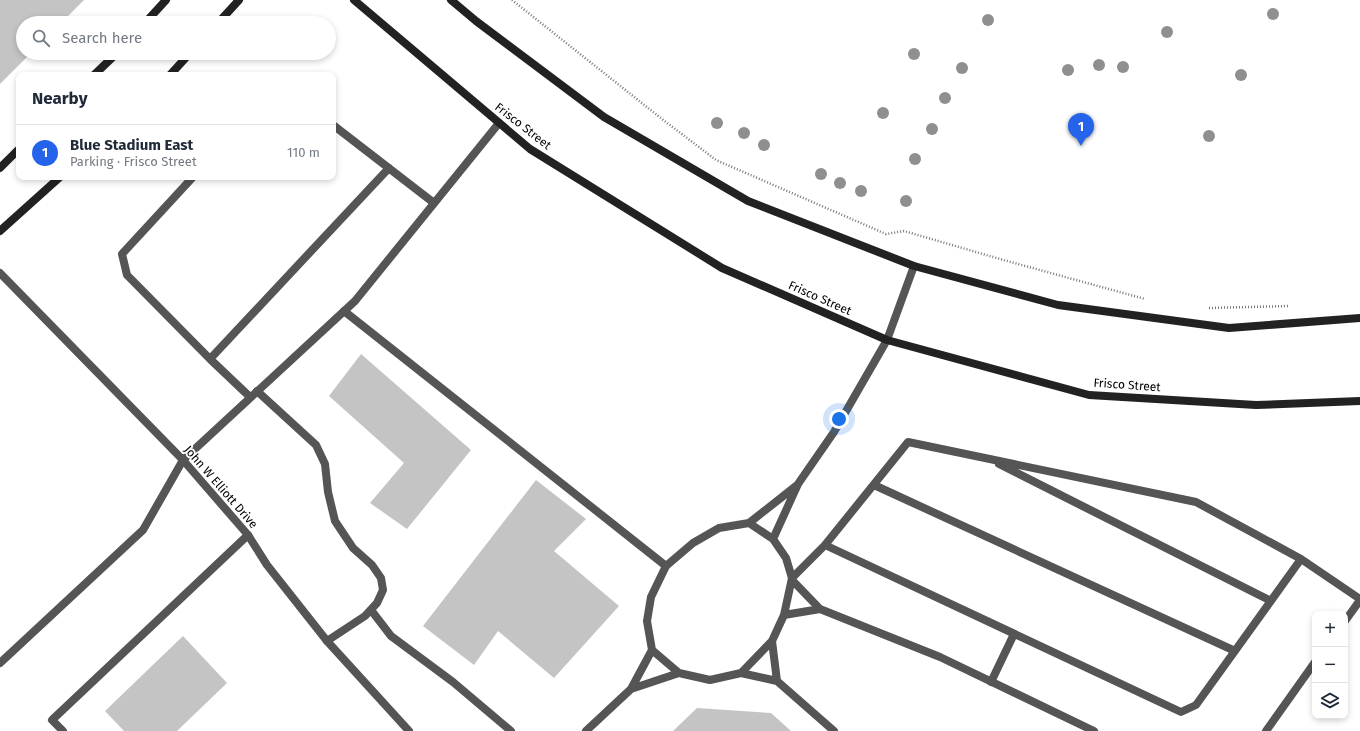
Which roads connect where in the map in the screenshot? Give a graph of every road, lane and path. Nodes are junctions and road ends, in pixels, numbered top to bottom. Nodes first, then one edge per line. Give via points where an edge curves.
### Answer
1 (166, 0) edge
2 (239, 0) edge
3 (354, 0) edge
4 (451, 0) edge
5 (512, 0) edge
6 (151, 16) edge
7 (224, 16) edge
8 (110, 60) edge
9 (184, 60) edge
10 (97, 72) edge
11 (173, 72) edge
12 (499, 123) junction
13 (336, 127) edge
14 (16, 152) edge
15 (0, 168) edge
16 (389, 168) junction
17 (57, 180) edge
18 (190, 180) edge
19 (434, 203) junction
20 (0, 231) edge
21 (914, 266) junction
22 (0, 273) edge
23 (1152, 301) dead end
24 (1291, 306) dead end
25 (1205, 308) dead end
26 (344, 311) junction
27 (1360, 318) edge
28 (887, 340) junction
29 (210, 359) junction
30 (257, 391) junction
31 (250, 397) junction
32 (1360, 401) edge
33 (988, 458) junction
34 (183, 460) junction
35 (798, 484) junction
36 (874, 484) junction
37 (749, 524) junction
38 (248, 535) junction
39 (773, 539) junction
40 (825, 546) junction
41 (1301, 559) junction
42 (666, 566) junction
43 (792, 579) junction
44 (1360, 599) edge
45 (1271, 601) junction
46 (820, 609) junction
47 (371, 610) junction
48 (784, 615) junction
49 (1348, 617) edge
50 (1014, 634) junction
51 (327, 641) junction
52 (772, 641) junction
53 (652, 650) junction
54 (1235, 651) junction
55 (0, 662) edge
56 (1312, 666) edge
57 (679, 673) junction
58 (741, 673) junction
59 (777, 681) junction
60 (991, 682) junction
61 (631, 689) junction
62 (63, 731) edge
63 (409, 731) edge
64 (511, 731) edge
65 (586, 731) edge
66 (834, 731) edge
67 (1094, 731) edge
68 (1266, 731) edge

1 - 6 street
2 - 7 street
3 - 12 street, Frisco Street
4 - 21 street via 604,117 748,201
5 - 23 path via 716,160 886,234 904,231
8 - 10 street
9 - 11 street
12 - 19 street
12 - 28 street, Frisco Street via 530,149 722,268
13 - 16 street
14 - 15 street
16 - 19 street
16 - 29 street
17 - 20 street
18 - 29 street via 122,254 127,275
19 - 26 street via 355,301
21 - 27 street via 1058,305 1229,328
21 - 28 street
22 - 34 street, John W Elliott Drive
24 - 25 path
26 - 30 street
26 - 42 street
28 - 32 street, Frisco Street via 1089,395 1256,404
28 - 35 street via 834,432
29 - 31 street
30 - 31 street
30 - 47 street via 316,445 325,464 335,521 353,548 372,564 381,578 383,590
31 - 34 street
33 - 36 street via 908,442
33 - 41 street via 1196,502
33 - 45 street
34 - 38 street, John W Elliott Drive
34 - 55 street via 143,530
35 - 37 street
35 - 39 street
36 - 40 street
36 - 54 street
37 - 39 street
37 - 42 street via 719,528 693,543
38 - 51 street, John W Elliott Drive via 267,565
38 - 62 street via 52,720
39 - 43 street via 786,558
40 - 43 street
40 - 50 street
41 - 44 street
41 - 45 street
42 - 53 street via 651,597 647,621
43 - 46 street
43 - 48 street
44 - 49 street
45 - 54 street
46 - 48 street
46 - 60 street via 940,657
47 - 51 street
47 - 64 street via 391,636 453,682
48 - 52 street
50 - 54 street via 1181,712 1196,705
50 - 60 street
51 - 63 street, John W Elliott Drive
52 - 58 street
52 - 59 street
53 - 57 street
53 - 61 street
56 - 68 street
57 - 58 street via 710,680
57 - 61 street
58 - 59 street
59 - 66 street
60 - 67 street
61 - 65 street

